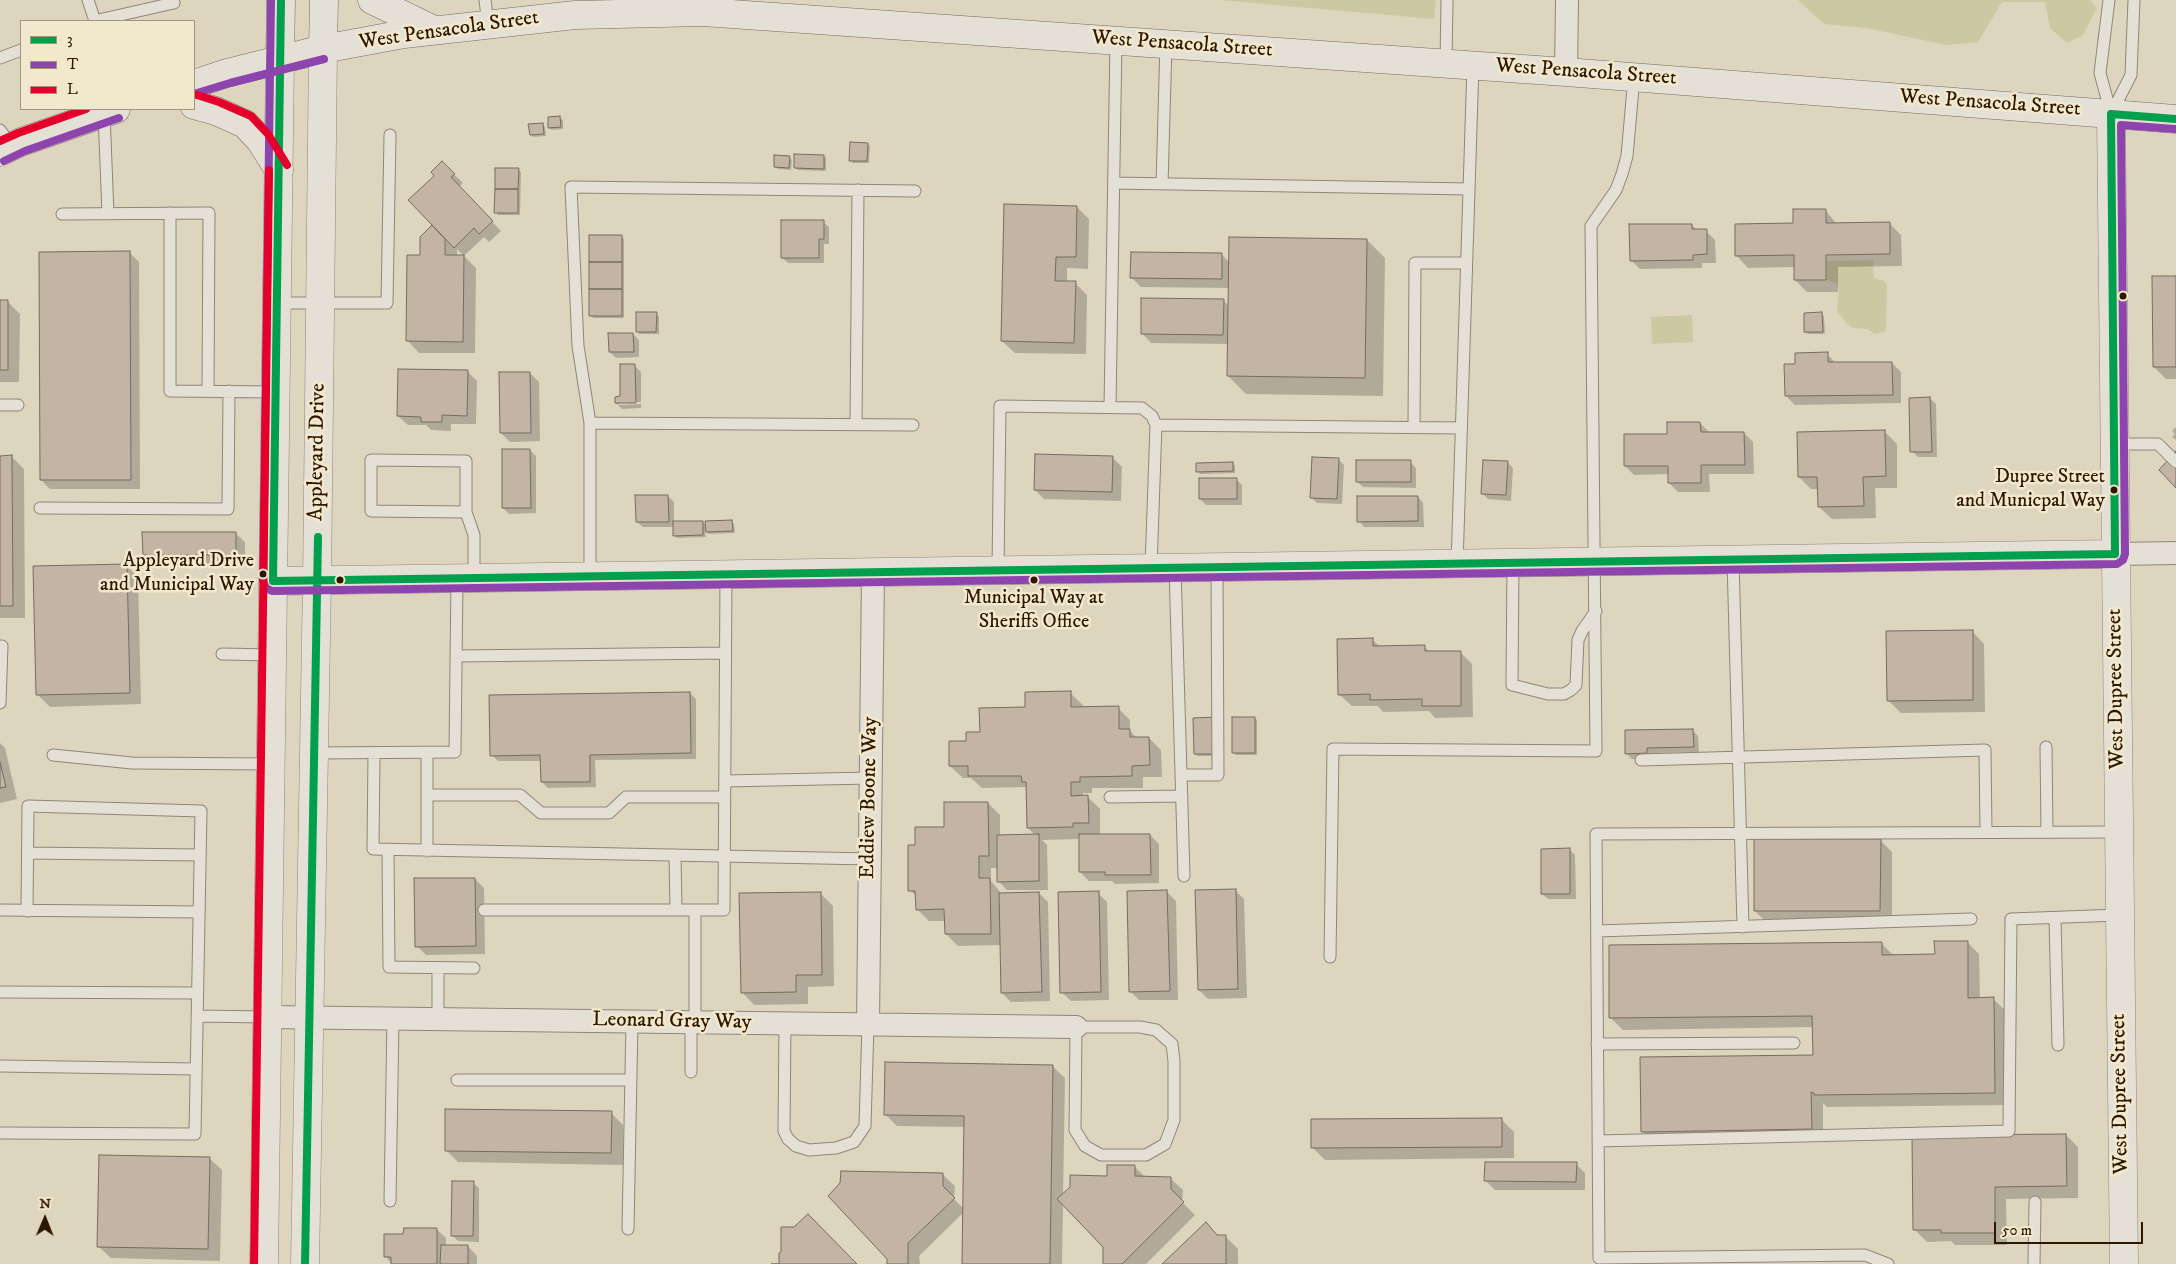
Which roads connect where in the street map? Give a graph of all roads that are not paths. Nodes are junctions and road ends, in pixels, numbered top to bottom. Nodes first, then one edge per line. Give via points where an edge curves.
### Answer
1 (88, 0) edge
2 (281, 0) edge
3 (324, 0) edge
4 (372, 0) edge
5 (1447, 0) edge
6 (1567, 0) edge
7 (2108, 0) edge
8 (2134, 0) edge
9 (174, 3) dead end
10 (680, 6) edge
11 (486, 12) edge
12 (95, 20) edge
13 (99, 20) edge
14 (434, 30) junction
15 (1116, 41) junction
16 (1166, 44) junction
17 (323, 49) junction
18 (20, 50) edge
19 (0, 58) edge
20 (280, 59) junction
21 (1459, 64) junction
22 (1566, 72) junction
23 (1634, 77) junction
24 (195, 84) edge
25 (195, 105) edge
26 (110, 111) edge
27 (2111, 114) junction
28 (2176, 118) edge
29 (390, 135) dead end
30 (4, 143) edge
31 (279, 170) junction
32 (1114, 183) junction
33 (1162, 184) junction
34 (1469, 189) junction
35 (858, 190) junction
36 (915, 191) dead end
37 (62, 214) dead end
38 (108, 214) junction
39 (170, 214) junction
40 (1466, 263) junction
41 (277, 303) junction
42 (320, 303) junction
43 (208, 391) junction
44 (229, 391) junction
45 (276, 392) junction
46 (0, 405) edge
47 (18, 405) dead end
48 (1110, 407) junction
49 (590, 423) junction
50 (856, 425) junction
51 (914, 425) dead end
52 (1156, 425) junction
53 (1414, 428) junction
54 (1461, 428) junction
55 (2114, 444) junction
56 (2176, 462) edge
57 (40, 508) dead end
58 (466, 512) junction
59 (2115, 554) junction
60 (2176, 554) edge
61 (1732, 560) junction
62 (1596, 562) junction
63 (1513, 564) junction
64 (1457, 565) junction
65 (1217, 567) junction
66 (1163, 568) junction
67 (998, 571) junction
68 (873, 572) junction
69 (726, 574) junction
70 (590, 576) junction
71 (466, 578) junction
72 (317, 580) junction
73 (273, 581) junction
74 (1596, 611) junction
75 (0, 646) edge
76 (725, 653) junction
77 (222, 654) dead end
78 (272, 655) junction
79 (456, 656) junction
80 (1577, 666) junction
81 (1596, 666) junction
82 (0, 703) edge
83 (2046, 747) dead end
84 (314, 753) junction
85 (374, 753) junction
86 (427, 753) junction
87 (53, 755) dead end
88 (1738, 757) junction
89 (1641, 760) dead end
90 (270, 764) junction
91 (1181, 775) junction
92 (871, 778) junction
93 (725, 781) junction
94 (427, 795) junction
95 (1182, 796) junction
96 (724, 797) junction
97 (1110, 797) dead end
98 (1986, 832) junction
99 (2047, 832) junction
100 (2118, 832) junction
101 (1740, 833) junction
102 (388, 850) junction
103 (427, 851) junction
104 (28, 853) junction
105 (200, 855) junction
106 (675, 855) junction
107 (724, 856) junction
108 (870, 859) junction
109 (1184, 876) dead end
110 (0, 910) edge
111 (484, 910) dead end
112 (676, 910) junction
113 (695, 910) junction
114 (27, 911) junction
115 (199, 912) junction
116 (2119, 915) junction
117 (2055, 918) junction
118 (1971, 919) dead end
119 (1743, 927) junction
120 (1597, 931) junction
121 (1330, 957) dead end
122 (438, 968) junction
123 (474, 968) dead end
124 (0, 992) edge
125 (197, 993) junction
126 (197, 1016) junction
127 (267, 1017) junction
128 (309, 1017) junction
129 (393, 1019) junction
130 (438, 1019) junction
131 (632, 1021) junction
132 (693, 1022) junction
133 (785, 1023) junction
134 (868, 1024) junction
135 (1076, 1026) junction
136 (1794, 1043) dead end
137 (1598, 1044) junction
138 (2058, 1045) dead end
139 (0, 1066) edge
140 (196, 1069) junction
141 (691, 1072) dead end
142 (457, 1080) dead end
143 (631, 1080) junction
144 (0, 1133) edge
145 (1598, 1140) junction
146 (390, 1201) dead end
147 (2035, 1202) dead end
148 (628, 1229) dead end
149 (264, 1264) edge
150 (305, 1264) edge
151 (1888, 1264) edge
152 (2034, 1264) edge
153 (2124, 1264) edge

1 - 12 lane
2 - 20 street, Appleyard Drive
3 - 17 street, Appleyard Drive
4 - 14 street
5 - 21 lane
6 - 22 street
7 - 27 lane via 2100,73
8 - 27 lane via 2130,75
9 - 13 lane
10 - 11 street, West Pensacola Street via 575,15
10 - 15 street, West Pensacola Street via 703,12
11 - 14 street, West Pensacola Street
14 - 17 street, West Pensacola Street
15 - 16 street, West Pensacola Street
15 - 32 lane
16 - 21 street, West Pensacola Street
16 - 33 lane
17 - 20 street, West Pensacola Street
17 - 42 street, Appleyard Drive
18 - 19 lane
20 - 24 street, West Pensacola Street
20 - 31 street, Appleyard Drive
21 - 22 street, West Pensacola Street
21 - 34 lane
22 - 23 street, West Pensacola Street
23 - 27 street, West Pensacola Street
23 - 62 lane via 1627,156 1622,174 1616,190 1591,226
25 - 31 street via 245,124 260,140
26 - 30 street
26 - 38 lane
27 - 28 street, West Pensacola Street
27 - 55 street, West Dupree Street
29 - 42 lane via 387,303
31 - 41 street, Appleyard Drive
32 - 33 lane
32 - 48 lane
33 - 34 lane
34 - 40 lane
35 - 36 lane
35 - 49 lane via 571,186 578,346
35 - 50 lane
37 - 38 lane
38 - 39 lane
39 - 43 lane via 170,391
39 - 43 lane via 209,214
40 - 53 lane via 1415,263
40 - 54 lane
41 - 42 lane
41 - 45 street, Appleyard Drive
42 - 72 street, Appleyard Drive
43 - 44 lane
44 - 45 lane
44 - 57 lane via 228,509
45 - 73 street, Appleyard Drive
46 - 47 lane
48 - 52 lane via 1142,408 1152,416
48 - 67 lane via 1000,406
49 - 50 lane
49 - 70 lane
50 - 51 lane
52 - 53 lane
52 - 66 lane
53 - 54 lane
54 - 64 lane
55 - 56 lane via 2158,444
55 - 59 street, West Dupree Street
58 - 58 lane via 372,511 371,460 466,461
58 - 71 lane via 474,535
59 - 60 street
59 - 61 street
59 - 100 street, West Dupree Street
61 - 62 street
61 - 88 lane
62 - 63 street
62 - 74 lane
63 - 64 street
63 - 80 lane via 1512,686 1564,694 1576,685
64 - 65 street
65 - 66 street
65 - 91 lane via 1218,775
66 - 67 street
66 - 91 lane
67 - 68 street
68 - 69 street
68 - 92 street, Eddiew Boone Way
69 - 70 street
69 - 76 lane
70 - 71 street
71 - 72 street
71 - 79 lane
72 - 73 street
72 - 84 street, Appleyard Drive
73 - 78 street, Appleyard Drive
74 - 80 lane via 1578,640
74 - 81 lane
75 - 82 lane
76 - 79 lane
76 - 93 lane
77 - 78 lane
78 - 90 street, Appleyard Drive
79 - 86 lane via 455,752
80 - 81 lane
81 - 121 lane via 1596,751 1333,749
83 - 99 lane
84 - 85 lane
84 - 128 street, Appleyard Drive
85 - 86 lane
85 - 102 lane via 373,849
86 - 94 lane
87 - 90 lane via 132,763
88 - 89 lane
88 - 98 lane via 1985,750
88 - 101 lane
90 - 127 street, Appleyard Drive
91 - 95 lane
92 - 93 lane
92 - 108 street, Eddiew Boone Way
93 - 96 lane
94 - 96 lane via 520,795 541,813 609,813 626,797
94 - 103 lane
95 - 97 lane
95 - 109 lane
96 - 107 lane
98 - 99 lane
98 - 101 lane
99 - 100 lane
100 - 116 street, West Dupree Street
101 - 119 lane
101 - 120 lane via 1596,834
102 - 103 lane
102 - 122 lane via 389,967
103 - 106 lane
104 - 105 lane
104 - 105 lane via 28,806 200,811
104 - 114 lane
105 - 115 lane
106 - 107 lane
106 - 112 lane
107 - 108 lane
107 - 113 lane via 724,910
108 - 134 street, Eddiew Boone Way
110 - 114 lane
111 - 112 lane
112 - 113 lane
113 - 132 lane
114 - 115 lane
115 - 125 lane
116 - 117 lane
116 - 153 street, West Dupree Street
117 - 138 lane
117 - 145 lane via 2011,919 2009,1131
118 - 119 lane
119 - 120 lane
120 - 137 lane
122 - 123 lane
122 - 130 lane
124 - 125 lane
125 - 126 lane
126 - 127 lane
126 - 140 lane
127 - 128 street, Leonard Gray Way
127 - 149 street, Appleyard Drive
128 - 129 street, Leonard Gray Way
128 - 150 street, Appleyard Drive
129 - 130 street, Leonard Gray Way
129 - 146 lane
130 - 131 street, Leonard Gray Way
131 - 132 street, Leonard Gray Way
131 - 143 lane
132 - 133 street, Leonard Gray Way
132 - 141 lane
133 - 134 street, Leonard Gray Way
133 - 134 lane via 784,1131 796,1146 808,1150 836,1148 854,1142 865,1126
134 - 135 street, Leonard Gray Way
135 - 135 lane via 1140,1027 1156,1030 1172,1044 1174,1120 1165,1144 1146,1155 1101,1155 1085,1146 1075,1130
136 - 137 lane
137 - 145 lane
139 - 140 lane
140 - 144 lane via 195,1134
142 - 143 lane
143 - 148 lane
145 - 151 lane via 1600,1258 1865,1255
147 - 152 lane

